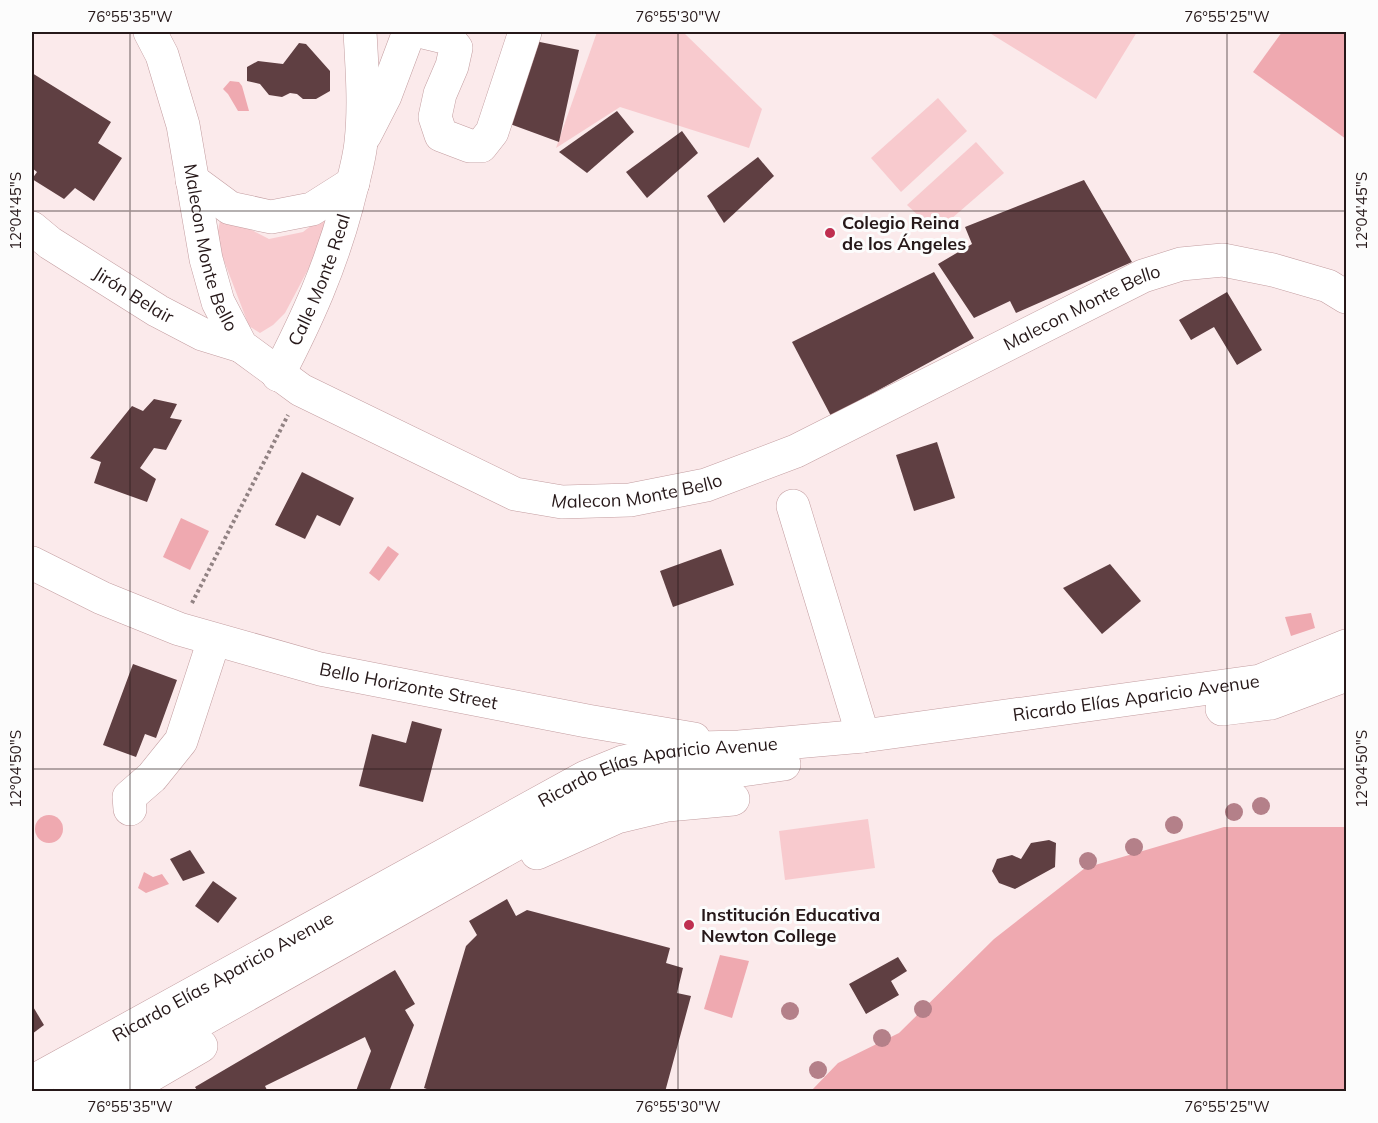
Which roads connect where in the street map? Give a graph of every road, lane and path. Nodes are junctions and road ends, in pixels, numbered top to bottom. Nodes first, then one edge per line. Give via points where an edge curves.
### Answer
1 (150, 32) edge
2 (360, 32) edge
3 (409, 32) edge
4 (423, 32) edge
5 (525, 32) edge
6 (361, 142) junction
7 (192, 180) junction
8 (353, 183) junction
9 (32, 228) edge
10 (1347, 297) edge
11 (241, 346) junction
12 (290, 382) junction
13 (793, 506) dead end
14 (35, 573) edge
15 (179, 629) junction
16 (214, 640) junction
17 (1347, 646) edge
18 (1347, 675) edge
19 (587, 721) junction
20 (863, 736) junction
21 (740, 747) junction
22 (797, 762) junction
23 (586, 777) junction
24 (733, 799) dead end
25 (615, 805) junction
26 (130, 808) dead end
27 (32, 1082) edge
28 (70, 1092) edge
29 (122, 1092) edge

1 - 7 street, Malecon Monte Bello via 162,55 183,125
2 - 6 street, Calle Monte Real
3 - 6 street via 385,96
4 - 5 street via 448,38 456,48 435,117 441,135 481,146 492,132
6 - 8 street, Calle Monte Real
7 - 8 street, Calle Monte Real via 230,208 271,217 312,209
7 - 11 street, Malecon Monte Bello via 218,302
8 - 12 street, Calle Monte Real via 335,251 309,315
9 - 11 street, Jirón Belair via 158,311 202,334
10 - 12 street, Malecon Monte Bello via 1328,286 1223,260 1181,264 1143,276 796,451 706,485 630,500 562,502 515,494
11 - 12 street, Malecon Monte Bello
12 - 15 path
13 - 20 street
14 - 15 street, Bello Horizonte Street
15 - 16 street, Bello Horizonte Street
16 - 19 street, Bello Horizonte Street via 320,669
16 - 26 street via 181,741 152,777 129,797
17 - 20 street, Ricardo Elías Aparicio Avenue via 1260,681
18 - 22 street, Ricardo Elías Aparicio Avenue via 1271,703
19 - 21 street, Bello Horizonte Street
19 - 23 street via 592,757
20 - 21 street, Ricardo Elías Aparicio Avenue
21 - 22 street, Bello Horizonte Street
21 - 23 street, Ricardo Elías Aparicio Avenue via 700,747 661,753 622,762
22 - 25 street, Ricardo Elías Aparicio Avenue via 643,784
23 - 27 street, Ricardo Elías Aparicio Avenue
24 - 25 street
25 - 28 street, Ricardo Elías Aparicio Avenue via 576,808
25 - 29 street via 549,847

